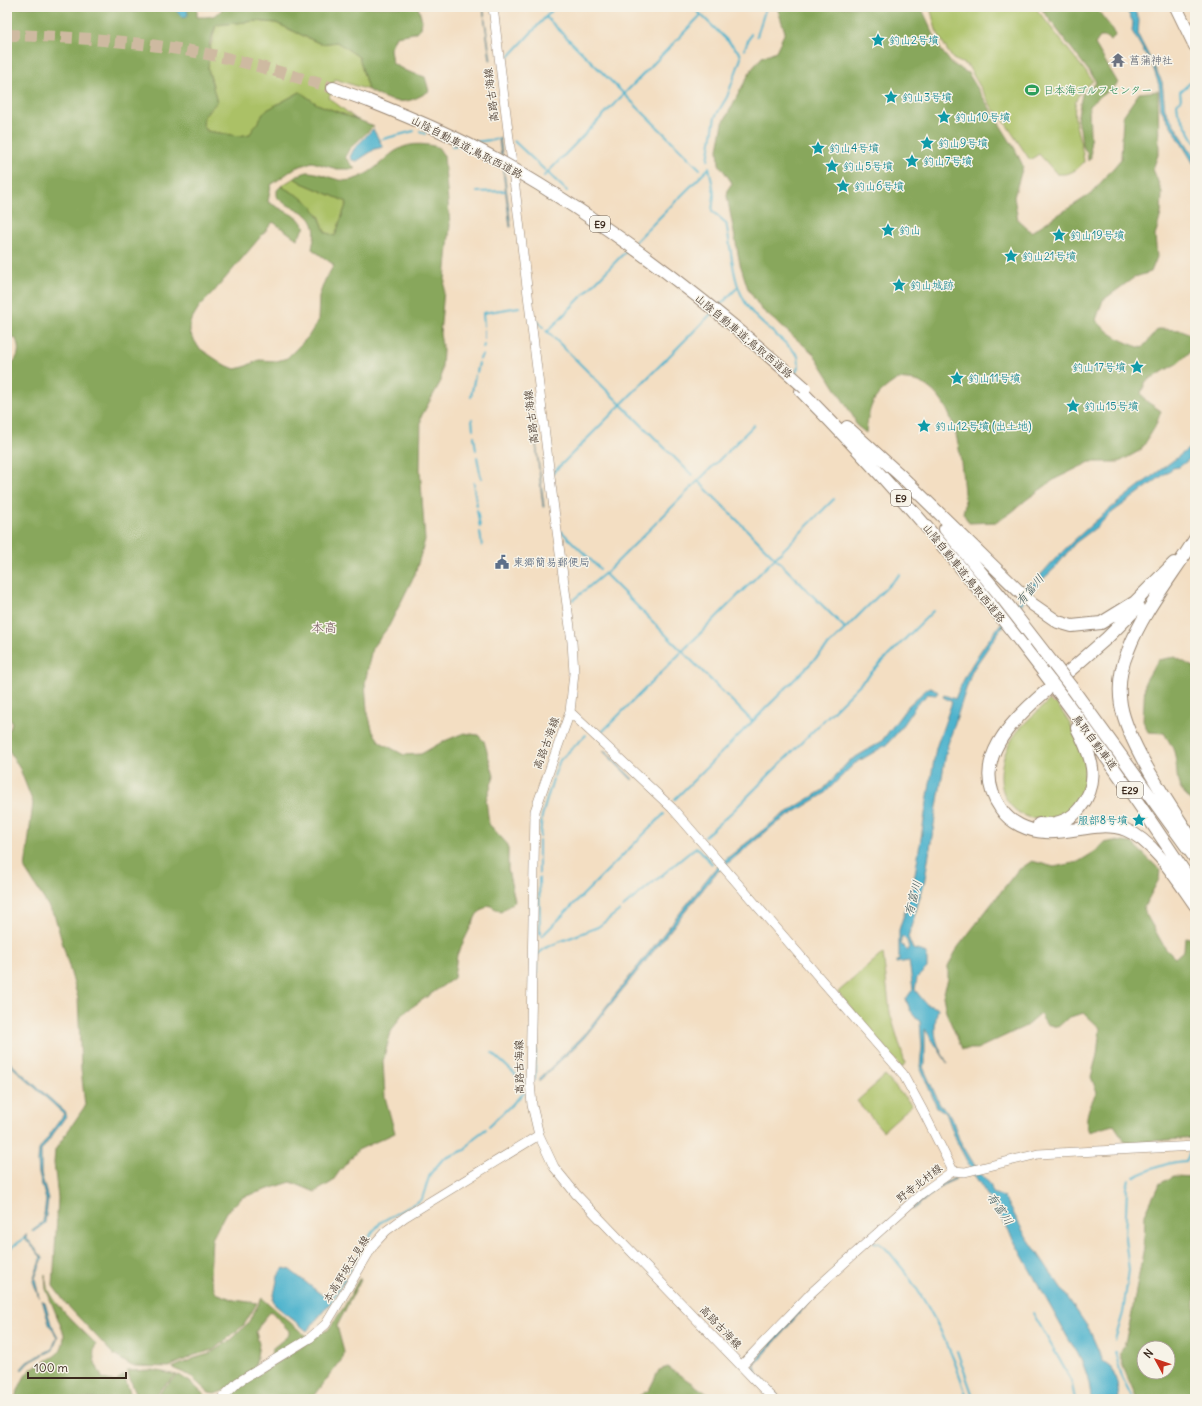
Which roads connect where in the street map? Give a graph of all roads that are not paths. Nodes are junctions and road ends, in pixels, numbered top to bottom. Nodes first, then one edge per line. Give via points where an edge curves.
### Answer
1 (492, 7) edge
2 (1176, 7) edge
3 (1182, 7) edge
4 (1195, 38) edge
5 (1195, 46) edge
6 (333, 91) tunnel mouth
7 (803, 390) junction
8 (831, 413) junction
9 (1195, 531) edge
10 (1195, 539) edge
11 (1174, 563) junction
12 (1158, 596) junction
13 (1041, 671) junction
14 (1058, 689) junction
15 (570, 712) junction
16 (1195, 844) edge
17 (1195, 858) edge
18 (1195, 888) edge
19 (1195, 905) edge
20 (539, 1135) junction
21 (1195, 1146) edge
22 (953, 1171) junction
23 (742, 1365) junction
24 (221, 1399) edge
25 (772, 1399) edge

1 - 15 street, 高路古海線 via 572,642 574,673
2 - 5 highway
3 - 4 highway
6 - 7 highway, 山陰自動車道;鳥取西道路 / E9, bridge via 411,118 495,159 604,227 710,306 760,348
7 - 8 highway, 山陰自動車道;鳥取西道路 / E9
7 - 13 highway, 山陰自動車道;鳥取西道路 / E9 via 943,546
8 - 11 highway via 901,476 1014,587 1058,622 1072,626 1101,623 1135,602
8 - 14 highway, 山陰自動車道;鳥取西道路 / E9, bridge via 953,537 1003,599
9 - 11 highway
10 - 12 highway
11 - 14 highway via 1142,602
12 - 14 highway
12 - 16 highway via 1127,651 1120,687 1120,703 1138,749
13 - 14 highway, 山陰自動車道;鳥取西道路 / E9
13 - 14 highway via 1084,741 1091,759 1093,780 1088,798 1070,818 1053,824 1034,824 1010,811 1002,802 995,773 1001,750 1009,737 1028,716
14 - 17 highway, 鳥取自動車道 / E29
14 - 18 highway, 鳥取自動車道 / E29 via 1140,804
14 - 19 highway via 1017,717 996,747 989,773 990,790 999,808 1010,820 1032,830 1058,832 1102,826 1126,830 1140,838 1162,859
15 - 20 street, 高路古海線 via 535,811 530,1082 533,1112
15 - 22 street via 672,808 902,1074
20 - 23 street, 高路古海線 via 554,1167 576,1194
20 - 24 street, 本高野坂立見線 via 386,1231 374,1244 326,1324 310,1338 238,1382
21 - 22 street, 野寺北村線 via 1038,1154 965,1172
22 - 23 street, 野寺北村線 via 922,1193 812,1292
23 - 25 street, 高路古海線

